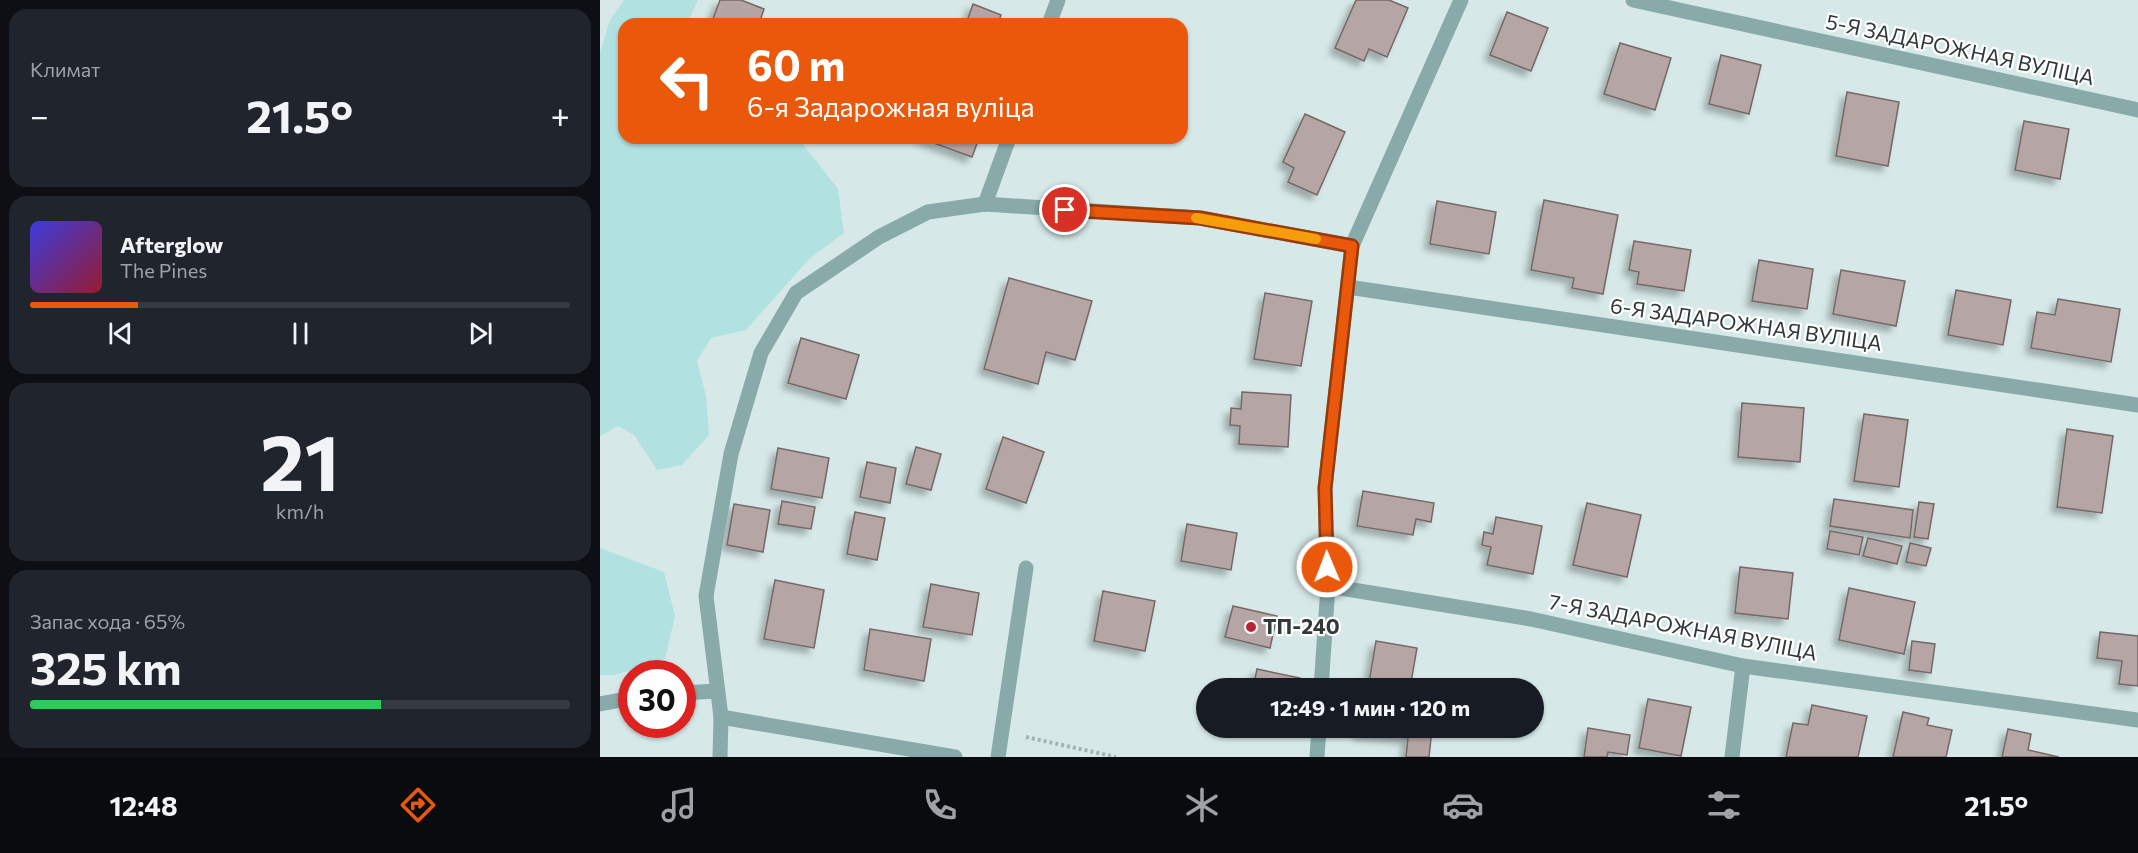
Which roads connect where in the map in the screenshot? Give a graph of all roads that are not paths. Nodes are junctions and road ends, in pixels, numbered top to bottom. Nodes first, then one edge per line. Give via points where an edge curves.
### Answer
1 (1058, 0) edge
2 (1461, 0) edge
3 (1633, 0) edge
4 (1051, 18) edge
5 (2138, 110) edge
6 (1007, 144) edge
7 (986, 204) junction
8 (1352, 246) junction
9 (1348, 287) junction
10 (2138, 405) edge
11 (1026, 568) dead end
12 (1328, 586) junction
13 (1743, 666) junction
14 (1322, 678) edge
15 (717, 691) junction
16 (696, 692) edge
17 (618, 701) edge
18 (600, 704) edge
19 (721, 717) junction
20 (2138, 720) edge
21 (1318, 738) edge
22 (720, 757) edge
23 (955, 757) edge
24 (999, 757) edge
25 (1317, 757) edge
26 (1732, 757) edge

1 - 4 street
2 - 8 street
3 - 5 street, 5-Я ЗАДАРОЖНАЯ ВУЛІЦА
6 - 7 street
7 - 8 street via 1200,218
7 - 15 street via 928,212 879,237 796,293 761,353 731,454 706,596
8 - 9 street
9 - 10 street, 6-Я ЗАДАРОЖНАЯ ВУЛІЦА
9 - 12 street via 1325,488
11 - 24 street
12 - 13 street, 7-Я ЗАДАРОЖНАЯ ВУЛІЦА via 1531,619
12 - 14 street
13 - 20 street, 7-Я ЗАДАРОЖНАЯ ВУЛІЦА
13 - 26 street
15 - 16 street
15 - 19 street
17 - 18 street
19 - 22 street
19 - 23 street
21 - 25 street

